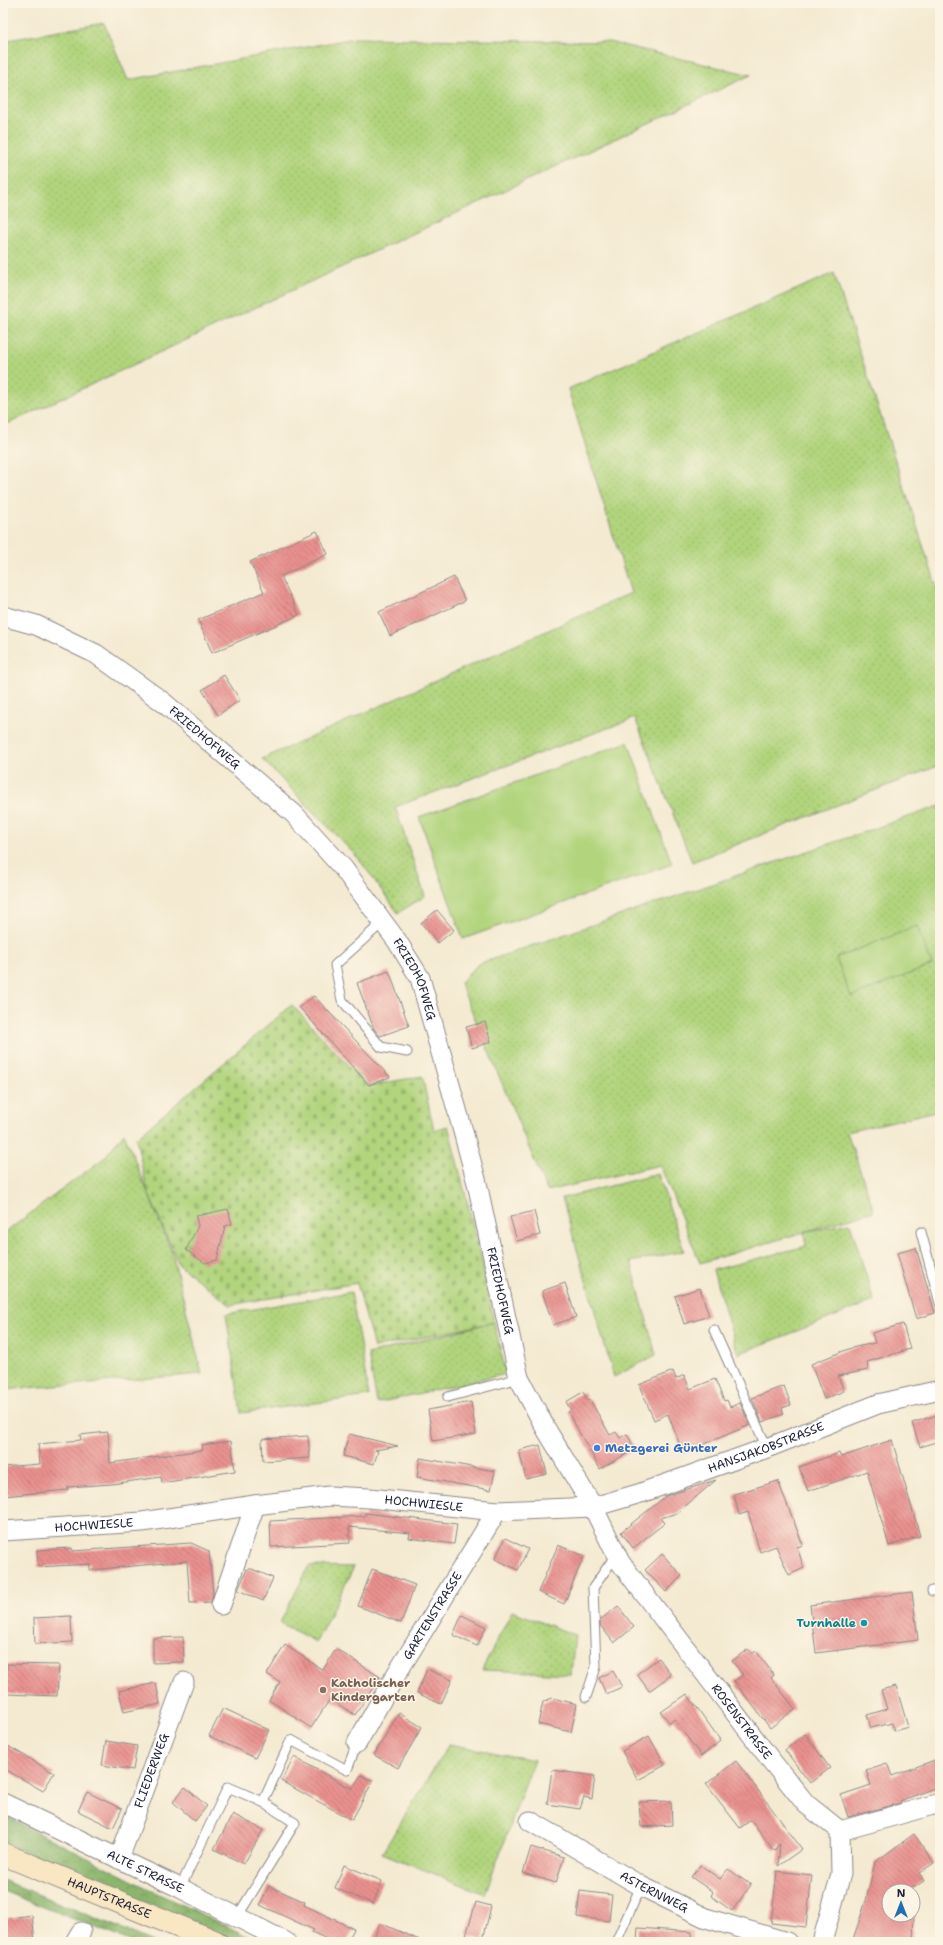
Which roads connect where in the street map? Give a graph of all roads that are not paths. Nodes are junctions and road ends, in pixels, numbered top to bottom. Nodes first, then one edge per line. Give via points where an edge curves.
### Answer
1 (3, 616) edge
2 (383, 922) junction
3 (407, 1052) dead end
4 (921, 1232) dead end
5 (940, 1303) edge
6 (714, 1330) dead end
7 (519, 1378) junction
8 (940, 1390) edge
9 (448, 1397) dead end
10 (766, 1448) junction
11 (255, 1505) junction
12 (593, 1507) junction
13 (497, 1511) junction
14 (3, 1531) edge
15 (616, 1555) junction
16 (221, 1605) dead end
17 (184, 1682) dead end
18 (586, 1697) dead end
19 (357, 1743) joint
20 (263, 1802) junction
21 (3, 1803) edge
22 (940, 1803) edge
23 (530, 1821) dead end
24 (840, 1831) junction
25 (3, 1854) edge
26 (119, 1859) junction
27 (641, 1886) junction
28 (180, 1888) junction
29 (237, 1917) junction
30 (216, 1942) edge
31 (286, 1942) edge
32 (616, 1942) edge
33 (787, 1942) edge
34 (822, 1942) edge

1 - 2 street, FRIEDHOFWEG via 36,625 96,654 163,702 294,814 343,868
2 - 3 lane via 335,965 342,1000 381,1047
2 - 7 street, FRIEDHOFWEG via 420,978 477,1183
4 - 5 lane
6 - 10 lane
7 - 9 lane
7 - 12 street, FRIEDHOFWEG
8 - 10 street, HANSJAKOBSTRASSE via 878,1404
10 - 12 street, HANSJAKOBSTRASSE via 641,1493
11 - 13 street, HOCHWIESLE via 329,1496
11 - 14 street, HOCHWIESLE via 142,1522
11 - 16 street
12 - 13 street, HOCHWIESLE
12 - 15 street, ROSENSTRASSE
13 - 19 street, GARTENSTRASSE
15 - 18 lane via 594,1588 596,1667
15 - 24 street, ROSENSTRASSE via 802,1799
17 - 26 street, FLIEDERWEG
19 - 20 lane via 346,1770 291,1740
20 - 28 lane via 228,1787
20 - 29 lane via 295,1823
21 - 26 street, ALTE STRASSE
22 - 24 street
23 - 27 street, ASTERNWEG
24 - 34 street via 841,1874
25 - 30 street, HAUPTSTRASSE
26 - 28 street, ALTE STRASSE
27 - 32 lane
27 - 33 street, ASTERNWEG via 706,1918
28 - 29 street, ALTE STRASSE
29 - 31 street, ALTE STRASSE

